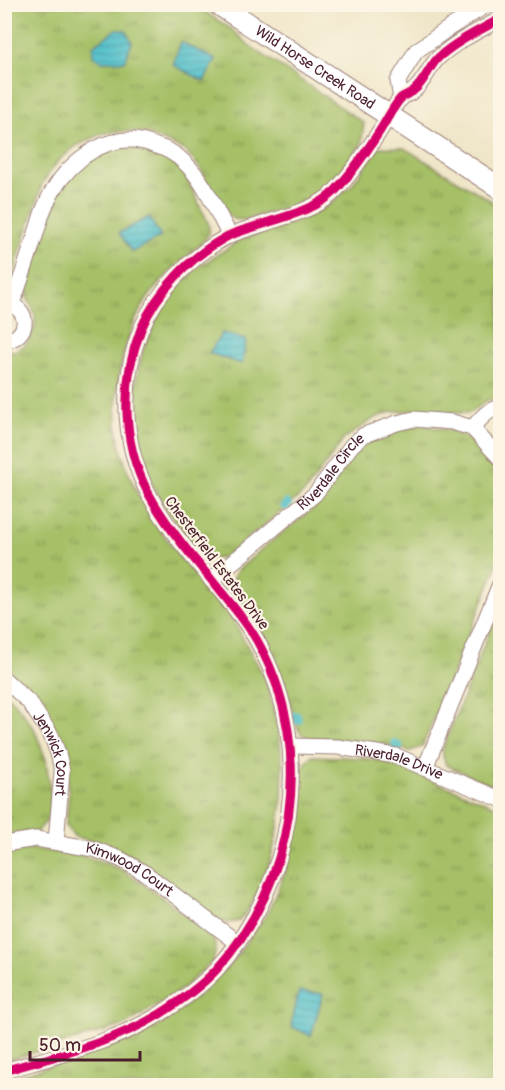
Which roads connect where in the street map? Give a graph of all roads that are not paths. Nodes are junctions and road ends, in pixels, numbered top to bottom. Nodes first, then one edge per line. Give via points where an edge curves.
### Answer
1 (218, 4) edge
2 (488, 4) edge
3 (501, 19) edge
4 (395, 107) junction
5 (501, 188) edge
6 (230, 236) junction
7 (8, 304) edge
8 (4, 341) edge
9 (501, 408) edge
10 (472, 429) junction
11 (500, 456) edge
12 (211, 580) junction
13 (501, 584) edge
14 (4, 679) edge
15 (291, 747) junction
16 (425, 768) junction
17 (501, 799) edge
18 (56, 842) junction
19 (4, 843) edge
20 (238, 944) junction
21 (4, 1071) edge

1 - 4 main road, Wild Horse Creek Road
2 - 4 street via 416,51 398,81
3 - 4 street via 438,58 416,90
4 - 5 main road, Wild Horse Creek Road
4 - 6 street, Chesterfield Estates Drive via 365,154 332,194 306,210
6 - 7 street via 201,183 182,160 168,150 134,140 117,142 86,155 62,177 46,204
6 - 12 street, Chesterfield Estates Drive via 187,266 152,306 141,330 127,384 128,430 137,468 152,500
7 - 8 street via 18,307 24,326 17,337
9 - 10 street via 487,412
10 - 11 street
10 - 12 street, Riverdale Circle via 452,422 414,419 364,435 315,494
12 - 15 street, Chesterfield Estates Drive via 260,645 282,699
13 - 16 street
14 - 18 street, Jenwick Court via 29,702 58,753 62,771
15 - 16 street, Riverdale Drive via 338,747 396,756
15 - 20 street, Chesterfield Estates Drive via 289,818 282,850 272,882
16 - 17 street, Riverdale Drive
18 - 19 street, Kimwood Court via 36,839
18 - 20 street, Kimwood Court via 94,849 146,873
20 - 21 street, Chesterfield Estates Drive via 192,992 157,1016 120,1035

